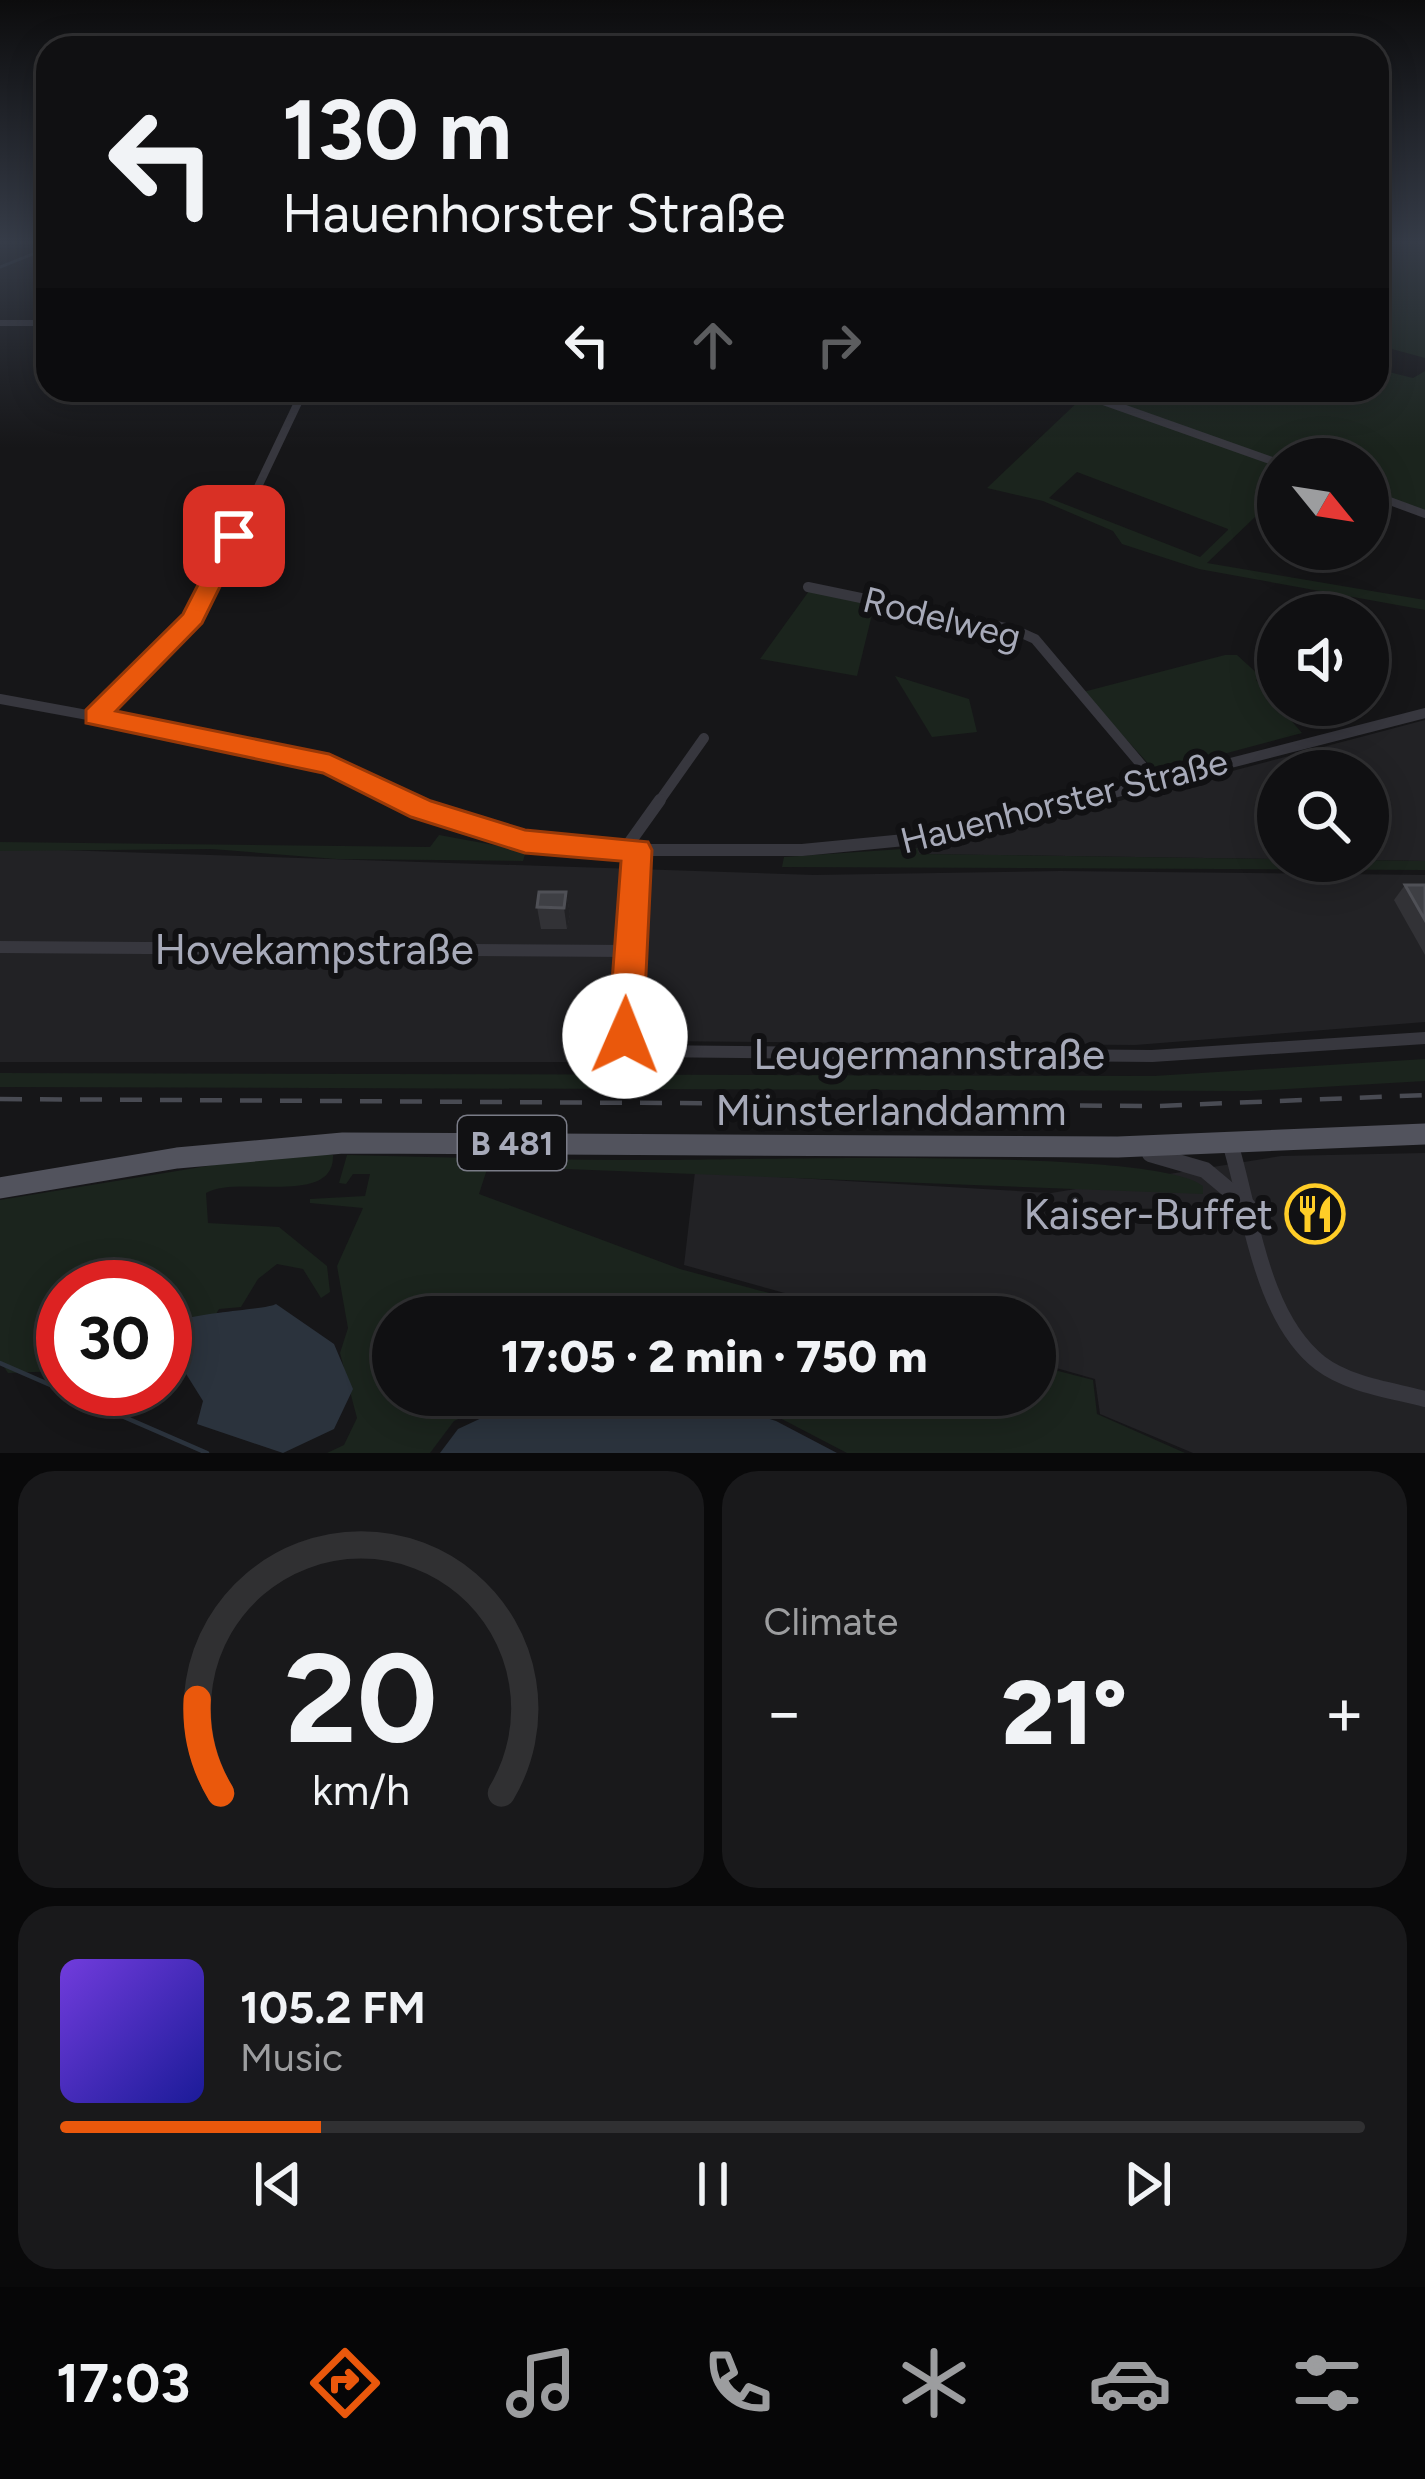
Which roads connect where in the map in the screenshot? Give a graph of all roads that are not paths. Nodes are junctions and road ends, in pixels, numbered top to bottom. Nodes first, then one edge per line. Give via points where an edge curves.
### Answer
1 (0, 322) edge
2 (36, 323) edge
3 (298, 402) edge
4 (1106, 402) edge
5 (1257, 456) edge
6 (1389, 501) edge
7 (1425, 514) edge
8 (808, 587) dead end
9 (0, 699) edge
10 (1425, 713) edge
11 (95, 716) junction
12 (704, 738) dead end
13 (1155, 781) junction
14 (631, 850) junction
15 (0, 947) edge
16 (628, 951) junction
17 (1425, 1038) edge
18 (1425, 1135) edge
19 (1230, 1143) junction
20 (1118, 1147) junction
21 (0, 1188) edge
22 (1253, 1211) junction
23 (1425, 1399) edge

1 - 2 street
3 - 11 street via 201,606
4 - 5 street
6 - 7 street
8 - 13 street, Rodelweg via 1035,639
9 - 11 street, Hauenhorster Straße
10 - 13 street, Hauenhorster Straße
11 - 14 street, Hauenhorster Straße via 329,764 489,832
12 - 14 street
13 - 14 street, Hauenhorster Straße via 896,844
14 - 16 street, Leugermannstraße
15 - 16 street, Hovekampstraße
16 - 17 street, Leugermannstraße via 623,1028 644,1051 1152,1056
18 - 19 main road, Münsterlanddamm / B 481
19 - 20 main road, Münsterlanddamm / B 481
19 - 22 street
20 - 21 main road, Münsterlanddamm / B 481 via 343,1142 177,1158
20 - 22 street via 1205,1170
22 - 23 street via 1283,1314 1308,1354 1347,1377

